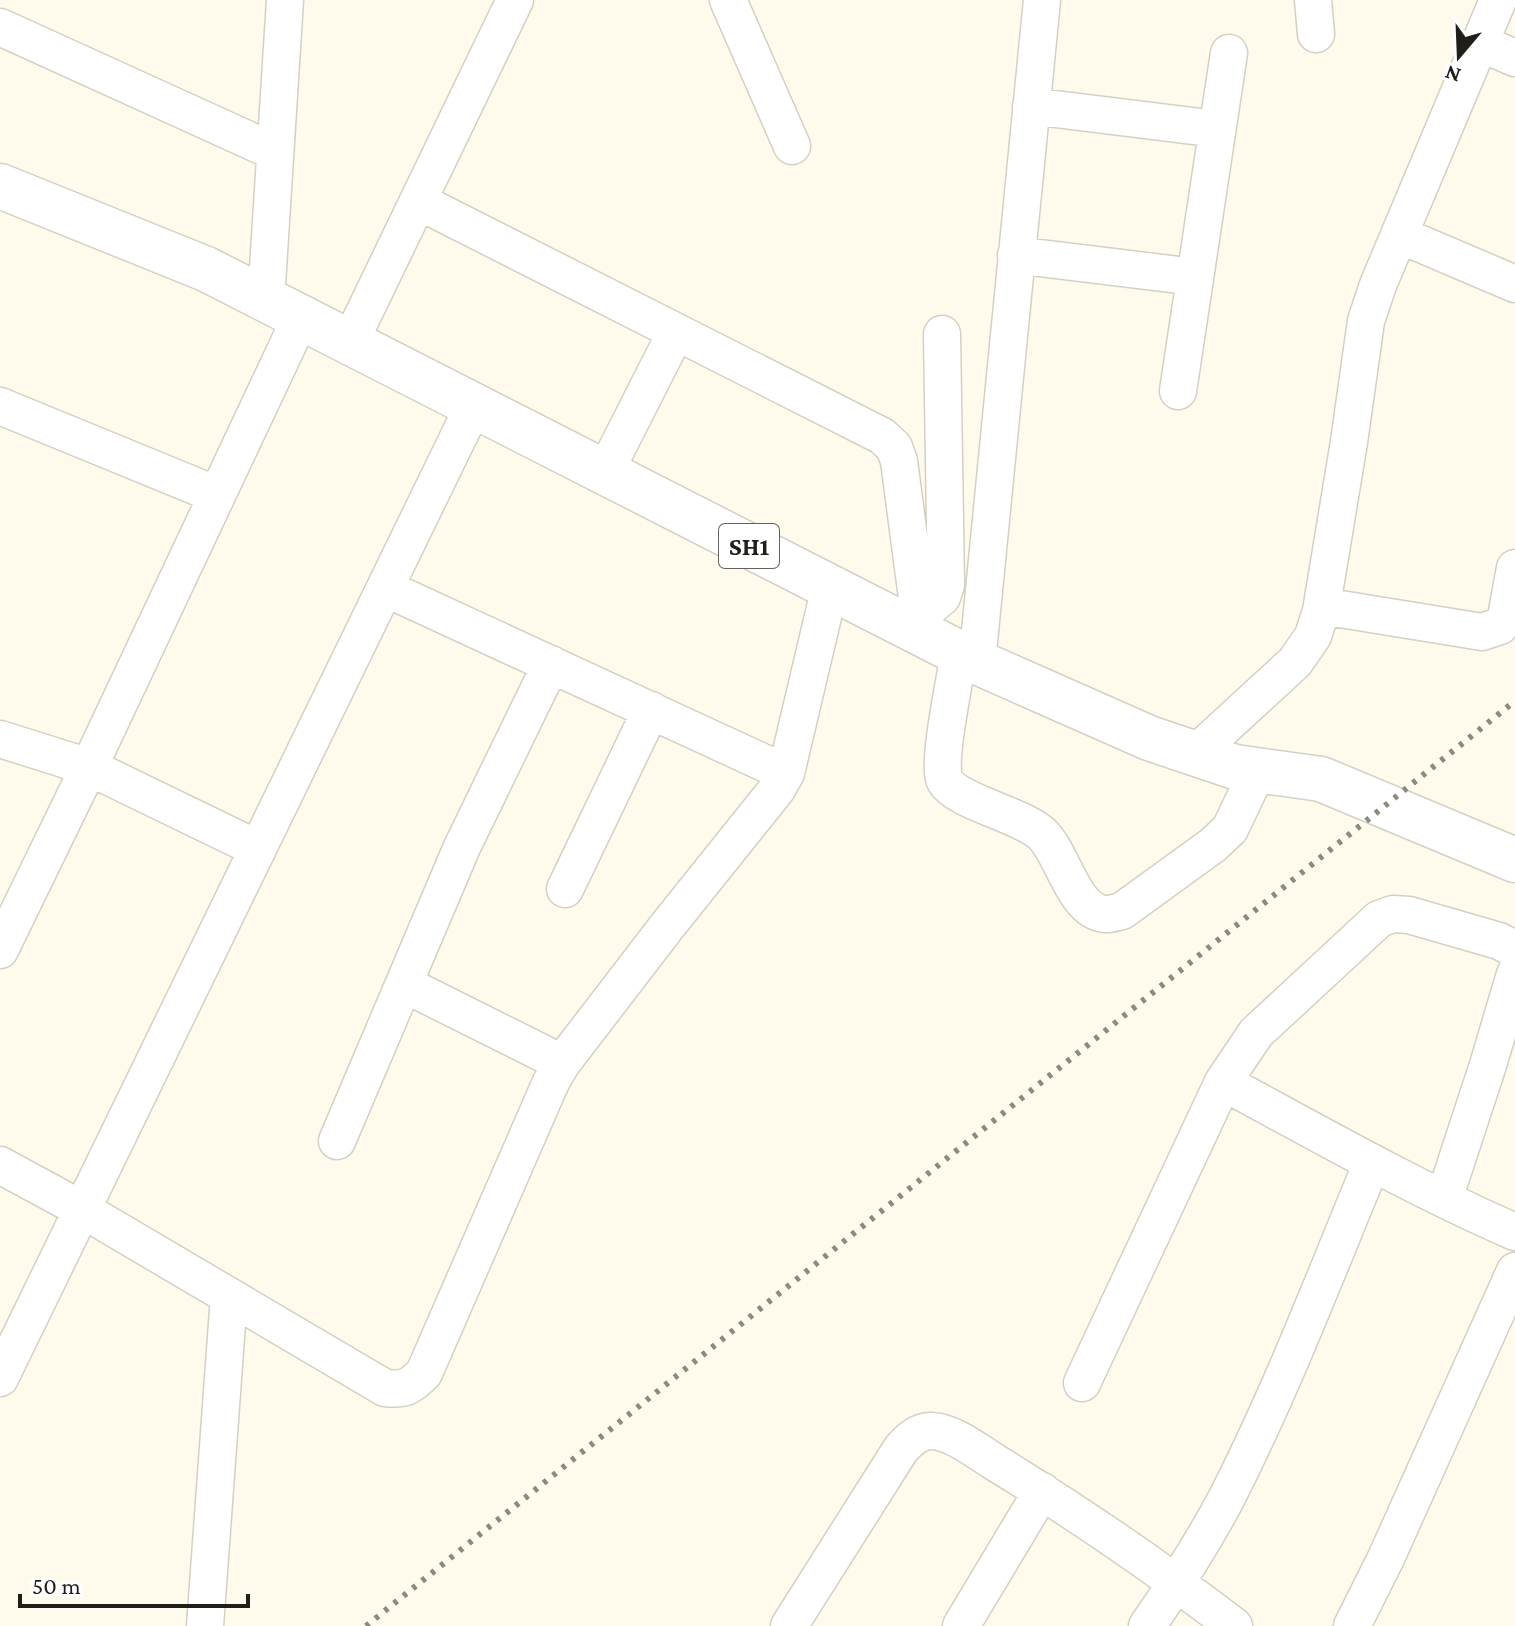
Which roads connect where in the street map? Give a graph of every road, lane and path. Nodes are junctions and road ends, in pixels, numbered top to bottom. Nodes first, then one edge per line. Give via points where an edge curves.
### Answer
1 (515, 0) edge
2 (728, 0) edge
3 (1042, 0) edge
4 (1498, 0) edge
5 (283, 1) edge
6 (0, 27) edge
7 (1480, 43) junction
8 (1229, 53) dead end
9 (1515, 58) edge
10 (1031, 106) junction
11 (1217, 129) junction
12 (792, 146) dead end
13 (275, 152) junction
14 (0, 186) edge
15 (418, 201) junction
16 (1400, 235) junction
17 (1016, 255) junction
18 (1195, 277) junction
19 (1515, 284) edge
20 (284, 309) junction
21 (676, 332) junction
22 (942, 334) dead end
23 (350, 342) junction
24 (1178, 391) dead end
25 (474, 405) junction
26 (0, 406) edge
27 (605, 472) junction
28 (217, 495) junction
29 (1515, 568) edge
30 (830, 587) junction
31 (385, 588) junction
32 (1322, 606) junction
33 (944, 642) junction
34 (551, 664) junction
35 (651, 710) junction
36 (0, 739) edge
37 (1195, 754) junction
38 (89, 767) junction
39 (1258, 770) junction
40 (786, 773) junction
41 (258, 849) junction
42 (1515, 860) edge
43 (565, 889) dead end
44 (0, 950) edge
45 (1515, 952) edge
46 (1515, 974) edge
47 (404, 984) junction
48 (562, 1063) junction
49 (1502, 1070) edge
50 (1223, 1082) junction
51 (337, 1141) dead end
52 (1372, 1163) junction
53 (0, 1165) edge
54 (1444, 1199) junction
55 (83, 1210) junction
56 (1515, 1232) edge
57 (1515, 1271) edge
58 (229, 1296) junction
59 (0, 1378) edge
60 (1082, 1383) dead end
61 (1042, 1491) junction
62 (1177, 1583) junction
63 (205, 1626) edge
64 (789, 1626) edge
65 (961, 1626) edge
66 (1147, 1626) edge
67 (1234, 1626) edge
68 (1352, 1626) edge

1 - 15 street
2 - 12 street
3 - 10 street
4 - 7 street
5 - 13 street
6 - 13 street
7 - 9 street
7 - 16 street
8 - 11 street
10 - 11 street
10 - 17 street
11 - 18 street
13 - 20 street
14 - 20 main road, SH1 via 206,269
15 - 21 street
15 - 23 street
16 - 19 street
16 - 32 street via 1366,321
17 - 18 street
17 - 33 street
18 - 24 street
20 - 23 main road, SH1
20 - 28 street
21 - 27 street
21 - 33 street via 882,436 894,447
22 - 33 street
23 - 25 main road, SH1
25 - 27 main road, SH1
25 - 31 street
26 - 28 street
27 - 30 main road, SH1
28 - 38 street
29 - 32 street via 1506,617 1500,626 1482,632
30 - 33 main road, SH1
30 - 40 street
31 - 34 street
31 - 41 street
32 - 37 street via 1313,636 1295,662
33 - 37 main road, SH1 via 1149,738
33 - 39 street via 943,780 955,792 1038,830 1088,908 1105,914 1122,911 1213,845 1230,829
34 - 35 street
34 - 47 street via 462,847
35 - 40 street
35 - 43 street
36 - 38 street
37 - 39 main road, SH1
38 - 41 street
38 - 44 street
39 - 42 main road, SH1 via 1321,779
40 - 48 street
41 - 55 street
45 - 50 street via 1499,941 1409,915 1379,919 1256,1033
46 - 49 street
47 - 48 street
47 - 51 street
48 - 58 street via 424,1373 412,1385 385,1388
49 - 54 street
50 - 52 street
50 - 60 street
52 - 54 street
52 - 62 street via 1261,1428
53 - 55 street
54 - 56 street
55 - 58 street
55 - 59 street
57 - 68 street
58 - 63 street
61 - 62 street
61 - 64 street via 947,1433 929,1430 913,1437
61 - 65 street
62 - 66 street
62 - 67 street

